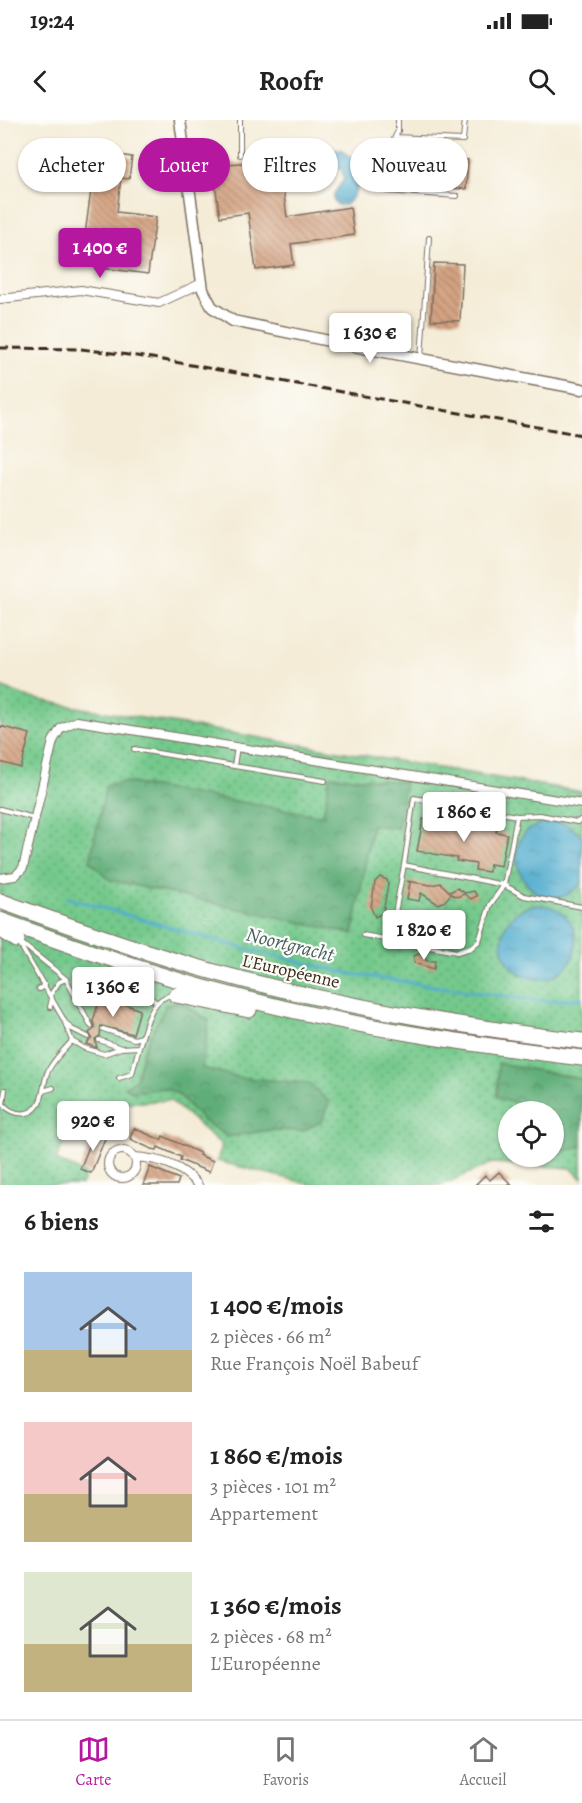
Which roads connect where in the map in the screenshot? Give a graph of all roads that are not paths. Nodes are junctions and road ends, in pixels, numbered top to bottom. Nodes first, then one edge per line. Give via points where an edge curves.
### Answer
1 (180, 120) edge
2 (240, 120) edge
3 (398, 120) edge
4 (465, 120) edge
5 (395, 137) junction
6 (240, 155) dead end
7 (457, 196) dead end
8 (429, 238) dead end
9 (202, 283) junction
10 (0, 299) edge
11 (421, 359) junction
12 (582, 389) edge
13 (237, 747) junction
14 (134, 749) dead end
15 (234, 766) junction
16 (325, 781) dead end
17 (582, 804) edge
18 (0, 809) edge
19 (517, 816) junction
20 (35, 818) junction
21 (582, 819) edge
22 (405, 865) junction
23 (0, 878) edge
24 (504, 885) junction
25 (0, 901) edge
26 (582, 907) edge
27 (0, 920) edge
28 (0, 929) edge
29 (363, 935) dead end
30 (17, 940) junction
31 (390, 940) junction
32 (66, 979) junction
33 (45, 985) junction
34 (39, 989) dead end
35 (176, 995) joint
36 (51, 996) junction
37 (156, 1002) junction
38 (80, 1004) junction
39 (50, 1007) dead end
40 (64, 1020) junction
41 (91, 1026) dead end
42 (377, 1027) junction
43 (103, 1029) dead end
44 (143, 1036) junction
45 (88, 1037) dead end
46 (99, 1040) dead end
47 (72, 1041) junction
48 (451, 1041) junction
49 (582, 1041) edge
50 (139, 1047) junction
51 (121, 1048) junction
52 (582, 1058) edge
53 (582, 1067) edge
54 (119, 1078) dead end
55 (53, 1088) dead end
56 (5, 1090) dead end
57 (43, 1091) junction
58 (0, 1098) edge
59 (3, 1104) junction
60 (135, 1157) dead end
61 (198, 1185) edge

1 - 9 street
2 - 6 lane
3 - 5 lane
4 - 5 lane via 463,140
5 - 7 lane via 388,151 386,191
8 - 11 lane
9 - 10 street via 159,303 81,290
9 - 11 street via 209,304 228,319
11 - 12 street
13 - 15 lane
13 - 17 street
13 - 20 street via 88,721 68,723 53,741
14 - 15 lane
15 - 16 lane
18 - 20 lane
19 - 21 lane via 540,815 577,822
19 - 22 lane via 414,798
19 - 24 lane
20 - 23 street via 23,868 15,876
22 - 24 lane
22 - 31 lane
24 - 26 lane via 524,896
24 - 31 lane via 490,905 479,941 471,948 457,952
25 - 49 highway, L'Européenne via 175,961 288,991 428,1020
27 - 42 highway, L'Européenne via 197,986
28 - 30 highway
29 - 31 lane
30 - 32 lane
30 - 33 lane
32 - 36 lane via 55,986
32 - 38 lane
33 - 34 lane
33 - 36 lane
35 - 37 lane
35 - 42 highway via 299,1020
36 - 39 lane
36 - 40 lane
37 - 38 lane via 146,995 88,979 81,988
37 - 44 lane
38 - 41 lane
40 - 45 lane
40 - 47 lane
42 - 48 highway, L'Européenne
43 - 44 lane via 134,1039
44 - 50 lane
46 - 51 lane
47 - 51 lane via 104,1054
47 - 57 lane via 46,1074
48 - 52 highway, L'Européenne
48 - 53 highway via 527,1060
50 - 51 lane
50 - 54 lane via 132,1074
55 - 57 lane
56 - 59 lane
57 - 59 lane via 37,1106 24,1114
58 - 59 lane
60 - 61 street via 171,1164

